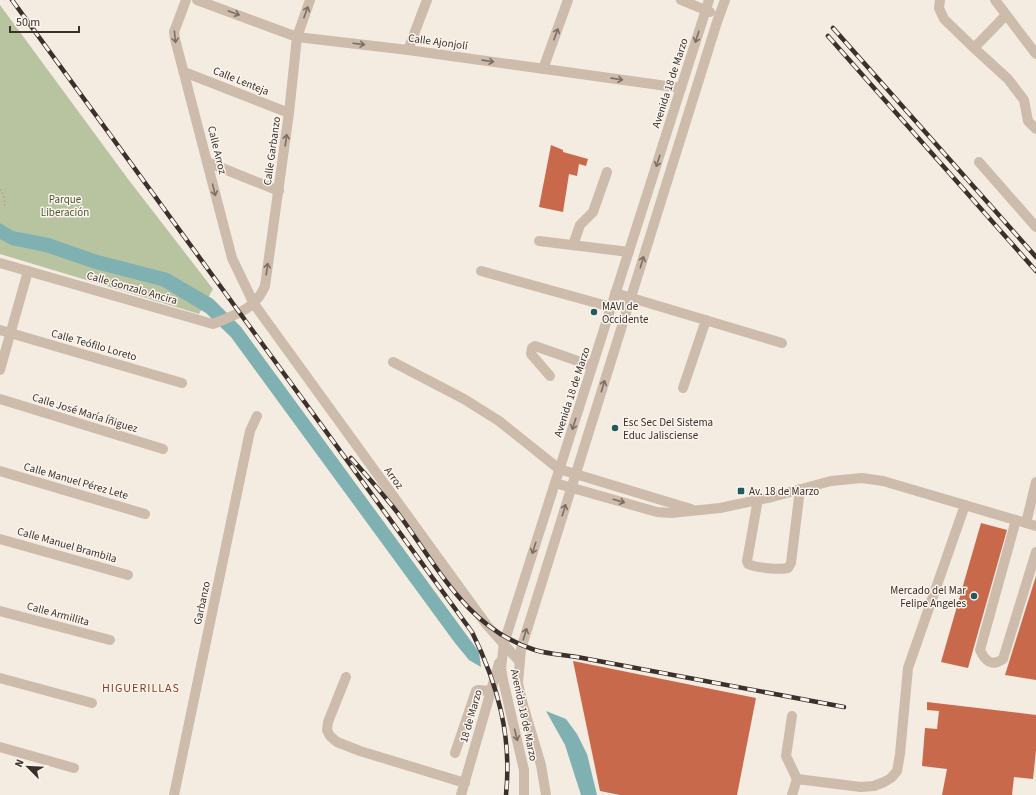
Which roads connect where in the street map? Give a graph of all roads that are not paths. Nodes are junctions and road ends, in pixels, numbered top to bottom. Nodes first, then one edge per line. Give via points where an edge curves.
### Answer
1 (186, 0) edge
2 (197, 0) edge
3 (310, 0) edge
4 (427, 0) edge
5 (568, 0) edge
6 (680, 0) edge
7 (725, 0) edge
8 (940, 0) edge
9 (995, 0) edge
10 (708, 5) edge
11 (1006, 15) junction
12 (719, 17) junction
13 (296, 37) junction
14 (974, 48) junction
15 (408, 50) junction
16 (1036, 54) edge
17 (543, 69) junction
18 (184, 72) junction
19 (681, 88) junction
20 (289, 113) junction
21 (1036, 129) edge
22 (207, 162) junction
23 (979, 162) dead end
24 (607, 172) dead end
25 (279, 191) junction
26 (1036, 227) edge
27 (538, 241) dead end
28 (573, 245) junction
29 (629, 252) junction
30 (0, 263) edge
31 (28, 271) junction
32 (481, 271) dead end
33 (616, 293) junction
34 (630, 298) junction
35 (254, 304) junction
36 (611, 308) junction
37 (706, 320) junction
38 (0, 330) edge
39 (10, 333) junction
40 (782, 343) dead end
41 (393, 362) dead end
42 (592, 366) junction
43 (0, 370) edge
44 (550, 376) dead end
45 (182, 383) dead end
46 (683, 388) dead end
47 (0, 399) edge
48 (257, 416) dead end
49 (163, 449) dead end
50 (560, 469) junction
51 (0, 472) edge
52 (575, 474) junction
53 (1036, 482) edge
54 (555, 483) junction
55 (571, 487) junction
56 (800, 489) junction
57 (758, 499) junction
58 (965, 505) junction
59 (695, 510) junction
60 (145, 514) dead end
61 (1016, 520) junction
62 (1026, 523) junction
63 (1036, 526) edge
64 (0, 539) edge
65 (1036, 552) edge
66 (128, 575) dead end
67 (0, 611) edge
68 (110, 640) dead end
69 (504, 643) junction
70 (519, 661) junction
71 (346, 677) dead end
72 (0, 678) edge
73 (490, 691) junction
74 (92, 703) dead end
75 (792, 716) dead end
76 (0, 747) edge
77 (455, 753) dead end
78 (541, 765) junction
79 (74, 768) dead end
80 (797, 779) junction
81 (465, 783) junction
82 (174, 795) edge
83 (461, 795) edge
84 (524, 795) edge
85 (539, 795) edge
86 (546, 795) edge
87 (792, 795) edge

1 -> 18 street, Calle Arroz via 174,32
2 -> 13 street, Calle Ajonjolí
13 -> 3 street, Calle Garbanzo
4 - 15 street
17 -> 5 street
6 - 10 street
7 - 12 street, Avenida 18 de Marzo
8 - 14 street via 939,8 944,19
9 - 11 street
10 - 12 street
10 -> 19 street, Avenida 18 de Marzo
11 - 14 street
11 - 16 street
34 -> 12 street, Avenida 18 de Marzo
13 -> 15 street, Calle Ajonjolí
13 - 20 street, Calle Garbanzo
14 - 21 street via 1008,79 1024,100 1028,120
15 -> 17 street, Calle Ajonjolí
17 -> 19 street, Calle Ajonjolí
18 - 20 street, Calle Lenteja
18 - 22 street, Calle Arroz
19 -> 29 street, Avenida 18 de Marzo
25 -> 20 street, Calle Garbanzo
22 - 25 street
22 -> 35 street, Calle Arroz via 232,258
23 - 26 street
24 - 28 street via 593,212 580,225
35 -> 25 street, Calle Garbanzo via 265,286
27 - 28 street
28 - 29 street
29 - 33 street, Avenida 18 de Marzo
30 - 31 street, Calle Gonzalo Ancira
31 - 35 street, Calle Gonzalo Ancira via 212,324
31 - 39 street
32 - 36 street
33 - 34 street
33 - 36 street, Avenida 18 de Marzo
34 - 37 street
52 -> 34 street, Avenida 18 de Marzo
35 - 69 street, Arroz via 486,624
36 - 42 street, Avenida 18 de Marzo
37 - 40 street
37 - 46 street
38 - 39 street, Calle Teófilo Loreto
39 - 43 street
39 - 45 street, Calle Teófilo Loreto
41 - 50 street via 464,399 499,421
42 - 44 street via 535,346 531,354
42 -> 50 street, Avenida 18 de Marzo
47 - 49 street, Calle José María Íñiguez
48 - 82 street, Garbanzo via 250,431
50 - 52 street
50 - 54 street, Avenida 18 de Marzo
51 - 60 street, Calle Manuel Pérez Lete
52 - 55 street, Avenida 18 de Marzo
52 - 59 street
53 - 62 street
54 - 55 street
54 -> 69 street, Avenida 18 de Marzo
55 -> 59 street via 657,512
70 -> 55 street, Avenida 18 de Marzo via 522,642
56 - 57 street
56 - 57 street via 792,563 788,568 748,564 746,557
56 - 58 street via 831,481 862,478 883,481
57 - 59 street via 720,508
58 - 61 street
58 - 80 street via 908,668 900,759 896,770 891,778 874,786 861,787
61 - 62 street
61 - 65 street via 980,650 983,659 991,663 1002,659
62 - 63 street
64 - 66 street, Calle Manuel Brambila
67 - 68 street, Calle Armillita
69 - 70 street, Arroz
69 - 73 street, 18 de Marzo
69 -> 84 street, Avenida 18 de Marzo via 501,668 524,770
70 - 78 street, Avenida 18 de Marzo via 518,683
71 - 81 street via 328,722 327,730 333,740 360,751
72 - 74 street
73 - 77 street via 476,691
73 - 81 street, 18 de Marzo
75 - 80 street via 786,756
76 - 79 street
78 - 85 street, Avenida 18 de Marzo
78 - 86 street, Avenida 18 de Marzo
80 - 87 street
81 - 83 street, 18 de Marzo

